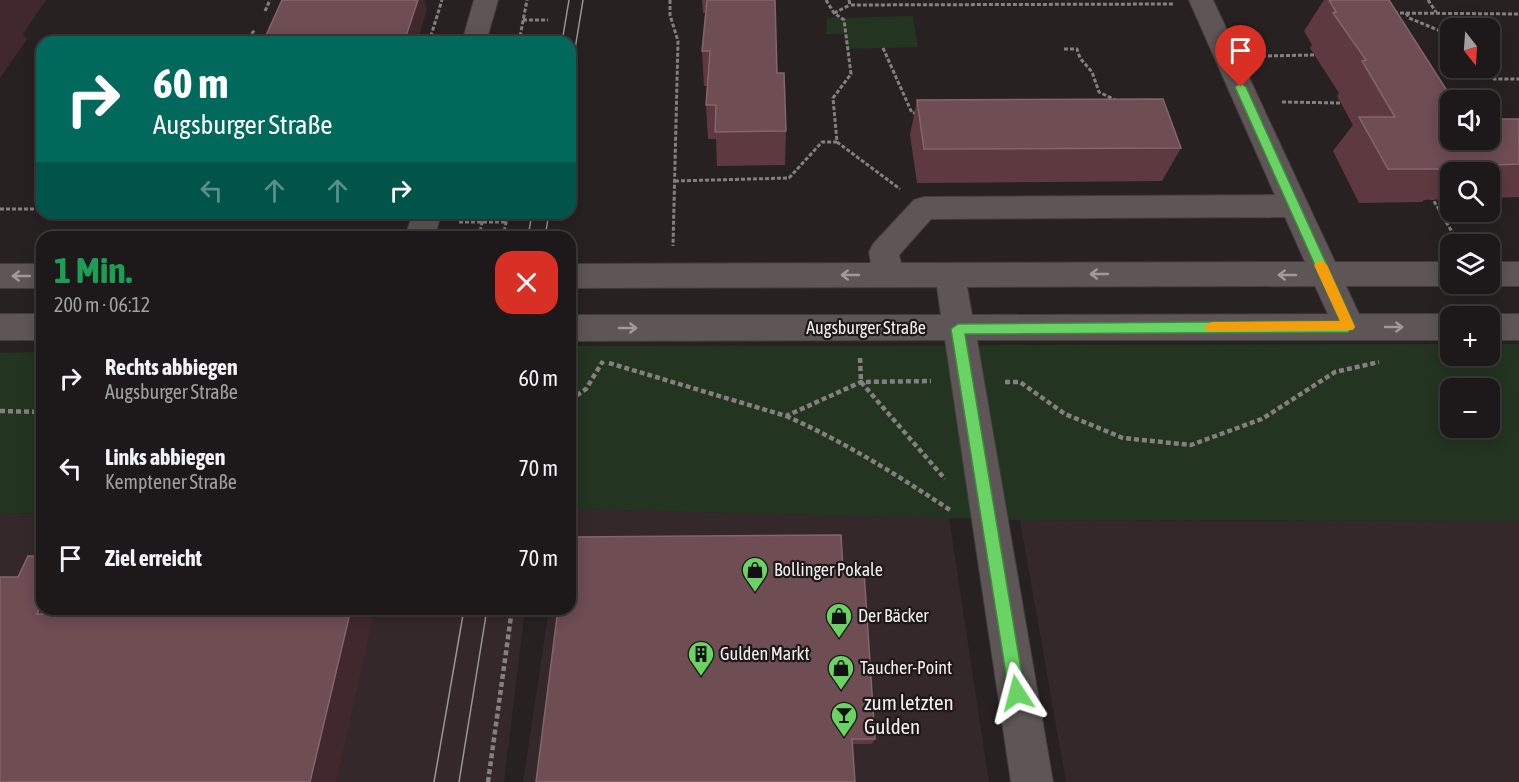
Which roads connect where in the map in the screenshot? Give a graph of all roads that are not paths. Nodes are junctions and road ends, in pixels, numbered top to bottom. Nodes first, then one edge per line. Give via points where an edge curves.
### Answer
1 (486, 0) edge
2 (1202, 2) edge
3 (476, 36) edge
4 (1295, 206) junction
5 (889, 274) junction
6 (950, 274) junction
7 (1440, 274) edge
8 (1500, 274) edge
9 (1519, 274) edge
10 (1325, 275) junction
11 (0, 276) edge
12 (36, 276) edge
13 (576, 276) edge
14 (0, 327) edge
15 (36, 327) edge
16 (1348, 327) junction
17 (1440, 327) edge
18 (1500, 327) edge
19 (1519, 327) edge
20 (576, 328) edge
21 (958, 329) junction
22 (1032, 782) edge

1 - 3 street
2 - 4 street
4 - 5 street via 924,208 884,252
4 - 10 street
5 - 6 street
5 -> 13 street
10 -> 6 street
6 - 21 street
7 - 10 street
8 - 9 street
10 - 16 street
12 -> 11 street
14 - 15 street
16 -> 17 street, Augsburger Straße
16 - 21 street, Augsburger Straße
18 - 19 street
20 -> 21 street, Augsburger Straße
21 - 22 street

